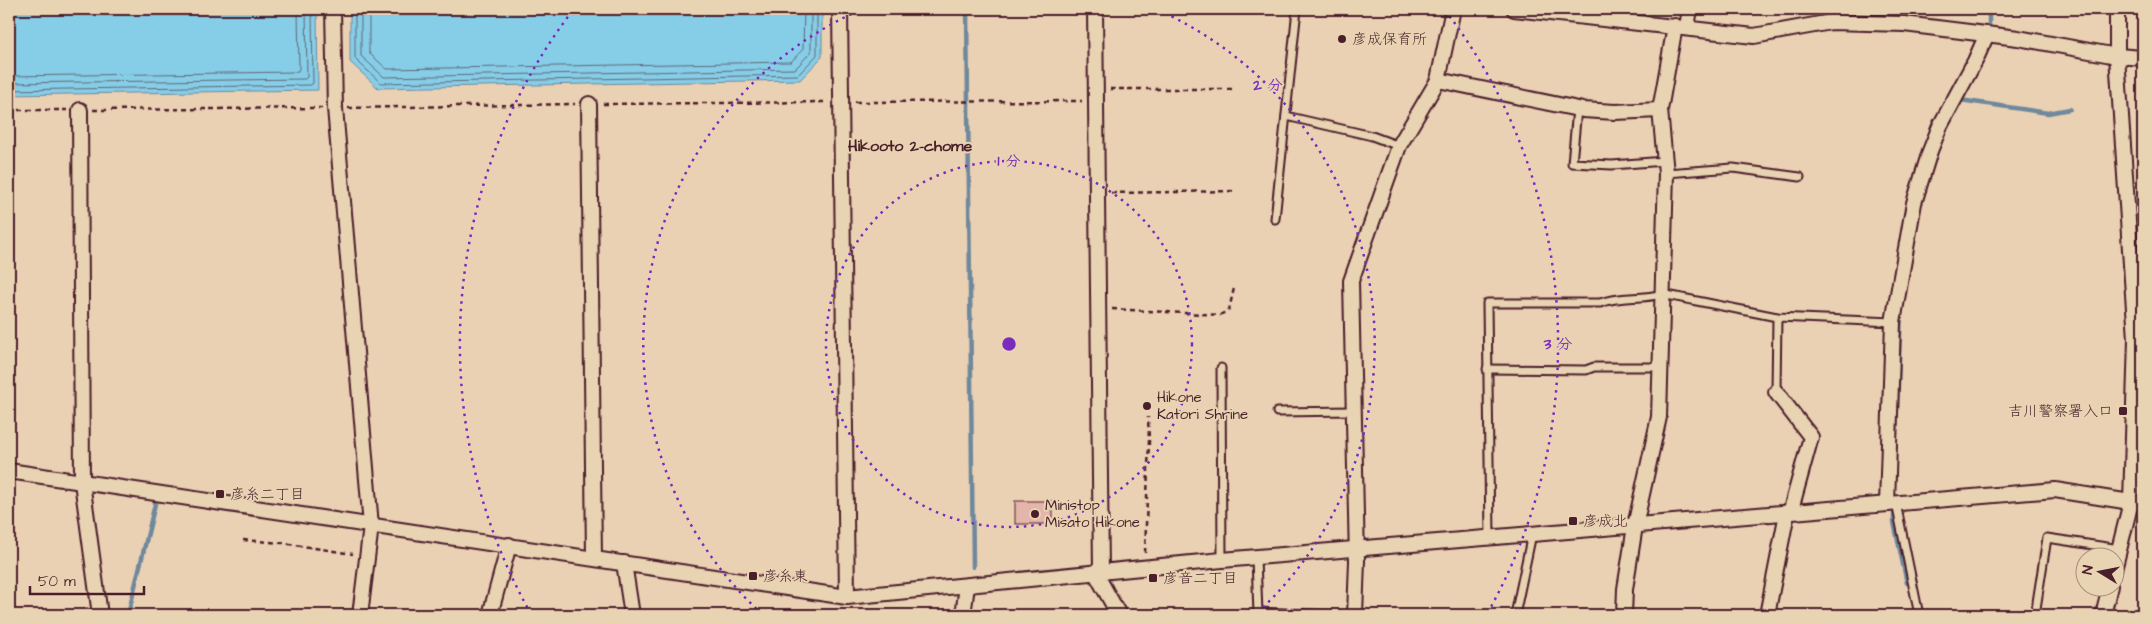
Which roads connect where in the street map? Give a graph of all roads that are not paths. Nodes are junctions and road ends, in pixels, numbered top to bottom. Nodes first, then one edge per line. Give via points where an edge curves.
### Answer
1 (333, 9) edge
2 (840, 9) edge
3 (1095, 9) edge
4 (1297, 9) edge
5 (1453, 9) edge
6 (1514, 9) edge
7 (1690, 9) edge
8 (2116, 9) edge
9 (1558, 12) edge
10 (1851, 15) edge
11 (1681, 26) junction
12 (1987, 34) junction
13 (2117, 56) junction
14 (2143, 58) edge
15 (1438, 80) junction
16 (589, 104) road end
17 (1577, 109) junction
18 (80, 110) road end
19 (1660, 110) junction
20 (1286, 116) junction
21 (1399, 146) junction
22 (1666, 167) junction
23 (1800, 177) dead end
24 (1275, 219) dead end
25 (1662, 294) junction
26 (1777, 317) junction
27 (1893, 322) junction
28 (1661, 367) junction
29 (1221, 368) dead end
30 (1487, 369) junction
31 (1776, 392) joint
32 (1353, 411) junction
33 (1277, 412) dead end
34 (9, 471) edge
35 (82, 482) junction
36 (1891, 503) junction
37 (2137, 503) edge
38 (1789, 513) junction
39 (371, 526) junction
40 (1635, 526) junction
41 (1532, 534) junction
42 (1490, 538) junction
43 (509, 545) junction
44 (2100, 546) edge
45 (2121, 546) edge
46 (1356, 549) junction
47 (1256, 557) junction
48 (594, 558) junction
49 (1222, 560) junction
50 (624, 563) junction
51 (1098, 571) junction
52 (967, 586) junction
53 (2108, 596) edge
54 (848, 597) junction
55 (1258, 614) edge
56 (100, 615) edge
57 (360, 615) edge
58 (490, 615) edge
59 (632, 615) edge
60 (964, 615) edge
61 (1119, 615) edge
62 (1331, 615) edge
63 (1355, 615) edge
64 (1515, 615) edge
65 (1624, 615) edge
66 (1767, 615) edge
67 (1920, 615) edge
68 (2035, 615) edge
69 (2103, 615) edge

1 - 39 street via 335,108
2 - 54 street
3 - 51 street
4 - 20 lane
5 - 15 street
6 - 9 street
7 - 11 street
8 - 13 street
9 - 11 street
10 - 11 street via 1754,36
10 - 12 street
11 - 19 street
12 - 13 street
12 - 27 street via 1930,151 1914,203
13 - 14 street
13 - 37 street via 2136,339
15 - 17 street
15 - 21 street
16 - 48 street
17 - 19 street via 1615,112
17 - 22 lane via 1572,163
18 - 35 street
19 - 22 street
20 - 21 lane via 1372,136
20 - 24 lane
21 - 32 street via 1351,281
22 - 23 lane via 1733,168
22 - 25 street
25 - 26 lane
25 - 28 street
25 - 30 lane via 1614,297 1600,303 1487,303
26 - 27 lane
26 - 31 lane
27 - 36 street
28 - 30 lane
28 - 40 street via 1659,417
29 - 49 lane
30 - 42 lane
31 - 38 street via 1811,437
32 - 33 lane
32 - 46 street
34 - 35 street
35 - 39 street
35 - 56 street
36 - 37 street via 2055,490
36 - 38 street
36 - 67 lane
37 - 45 street
38 - 40 street
38 - 66 street
39 - 43 street
39 - 57 street
40 - 41 street
40 - 65 street
41 - 42 street
41 - 64 lane
42 - 46 street
43 - 48 street
43 - 58 street
44 - 68 lane via 2047,538
46 - 47 street
46 - 63 street
47 - 49 street
47 - 55 lane
48 - 50 street
49 - 51 street
50 - 54 street
50 - 59 street
51 - 52 street
51 - 61 street
52 - 54 street
52 - 60 street
53 - 69 street
55 - 62 lane

